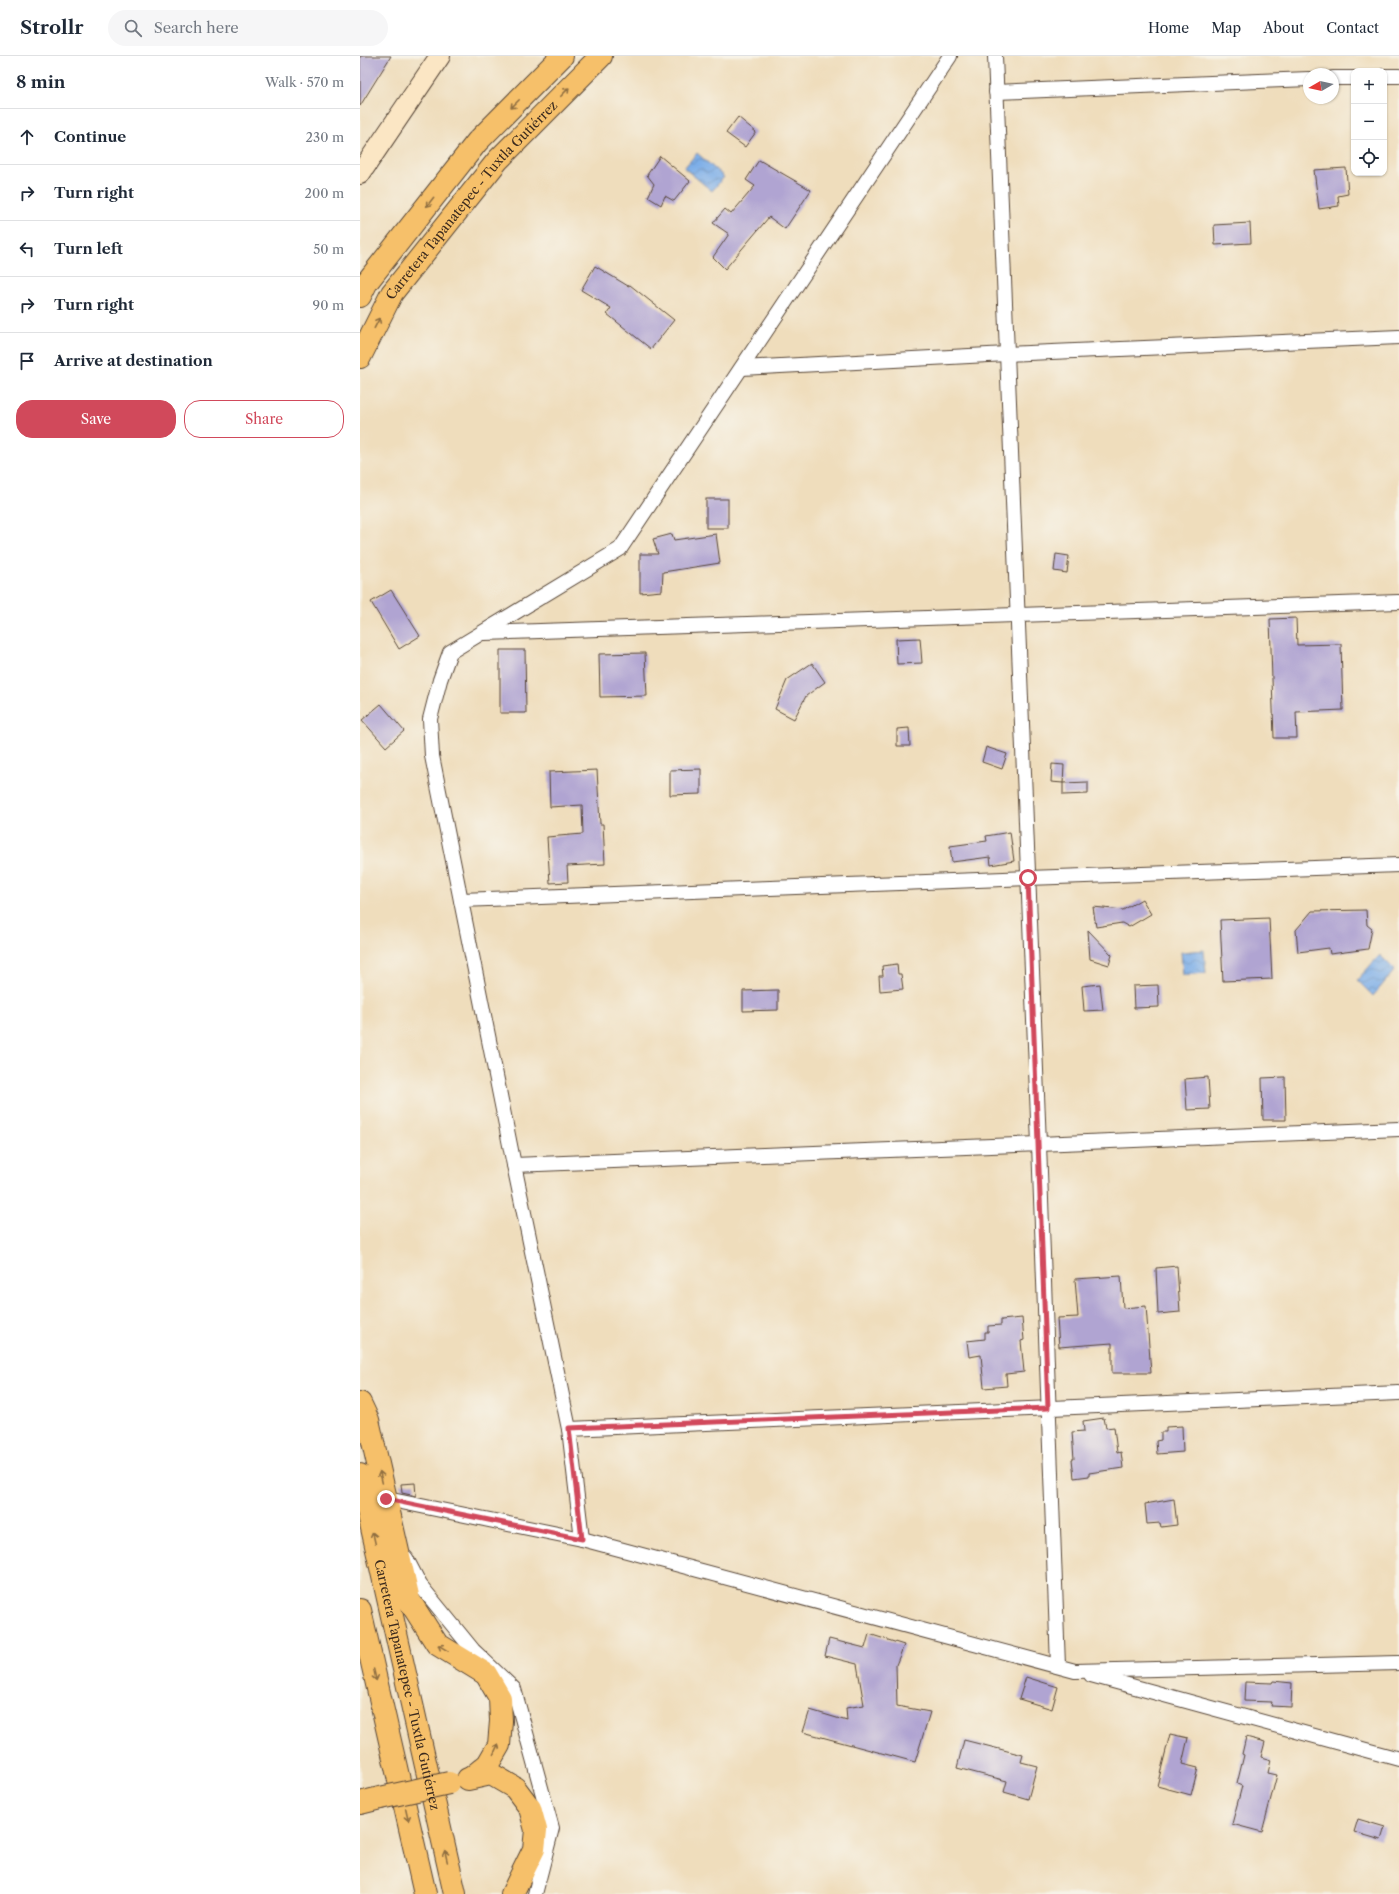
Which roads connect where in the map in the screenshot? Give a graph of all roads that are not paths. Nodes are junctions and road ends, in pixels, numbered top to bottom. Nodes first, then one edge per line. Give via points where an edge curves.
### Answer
1 (440, 56) edge
2 (562, 56) edge
3 (601, 56) edge
4 (950, 56) edge
5 (995, 56) edge
6 (1387, 76) edge
7 (1399, 76) edge
8 (1339, 78) edge
9 (1351, 78) edge
10 (1303, 79) edge
11 (996, 92) junction
12 (360, 174) edge
13 (360, 296) edge
14 (1399, 337) edge
15 (1007, 354) junction
16 (360, 357) edge
17 (742, 368) junction
18 (1399, 602) edge
19 (1017, 615) junction
20 (482, 633) junction
21 (1399, 865) edge
22 (1028, 878) junction
23 (461, 900) junction
24 (1399, 1129) edge
25 (1039, 1144) junction
26 (514, 1165) junction
27 (1399, 1394) edge
28 (360, 1403) edge
29 (1048, 1408) junction
30 (569, 1428) junction
31 (360, 1475) edge
32 (386, 1499) junction
33 (394, 1533) junction
34 (582, 1539) junction
35 (360, 1610) edge
36 (1399, 1663) edge
37 (1058, 1666) junction
38 (1075, 1671) junction
39 (1399, 1759) edge
40 (471, 1778) junction
41 (370, 1801) edge
42 (425, 1894) edge
43 (455, 1894) edge
44 (512, 1894) edge
45 (535, 1894) edge

1 - 12 main road
2 -> 13 highway via 477,142 367,282
16 -> 3 highway, Carretera Tapanatepec - Tuxtla Gutiérrez via 392,293 498,160
4 - 17 street
5 - 11 street
6 - 7 street
8 - 9 street
10 - 11 street
11 - 15 street
14 - 15 street
15 - 17 street
15 - 19 street
17 - 20 street via 620,549
18 - 19 street
19 - 20 street
19 - 22 street
20 - 23 street via 450,652 430,719 432,756
21 - 22 street
22 - 23 street
22 - 25 street
23 - 26 street
24 - 25 street
25 - 26 street
25 - 29 street
26 - 30 street
27 - 29 street
32 -> 28 highway via 368,1420
29 - 30 street
29 - 37 street
30 - 34 street
43 -> 31 highway, Carretera Tapanatepec - Tuxtla Gutiérrez
32 - 33 highway
32 - 34 street
40 -> 33 highway via 488,1764 498,1745 500,1698 486,1674 437,1644 409,1600
33 - 45 street via 420,1585 473,1650 514,1689 552,1828
34 - 37 street
35 -> 42 highway
36 - 38 street
37 - 38 street
38 - 39 street
40 - 41 highway, bridge
40 - 44 highway via 490,1774 515,1788 530,1808 536,1830 534,1849

